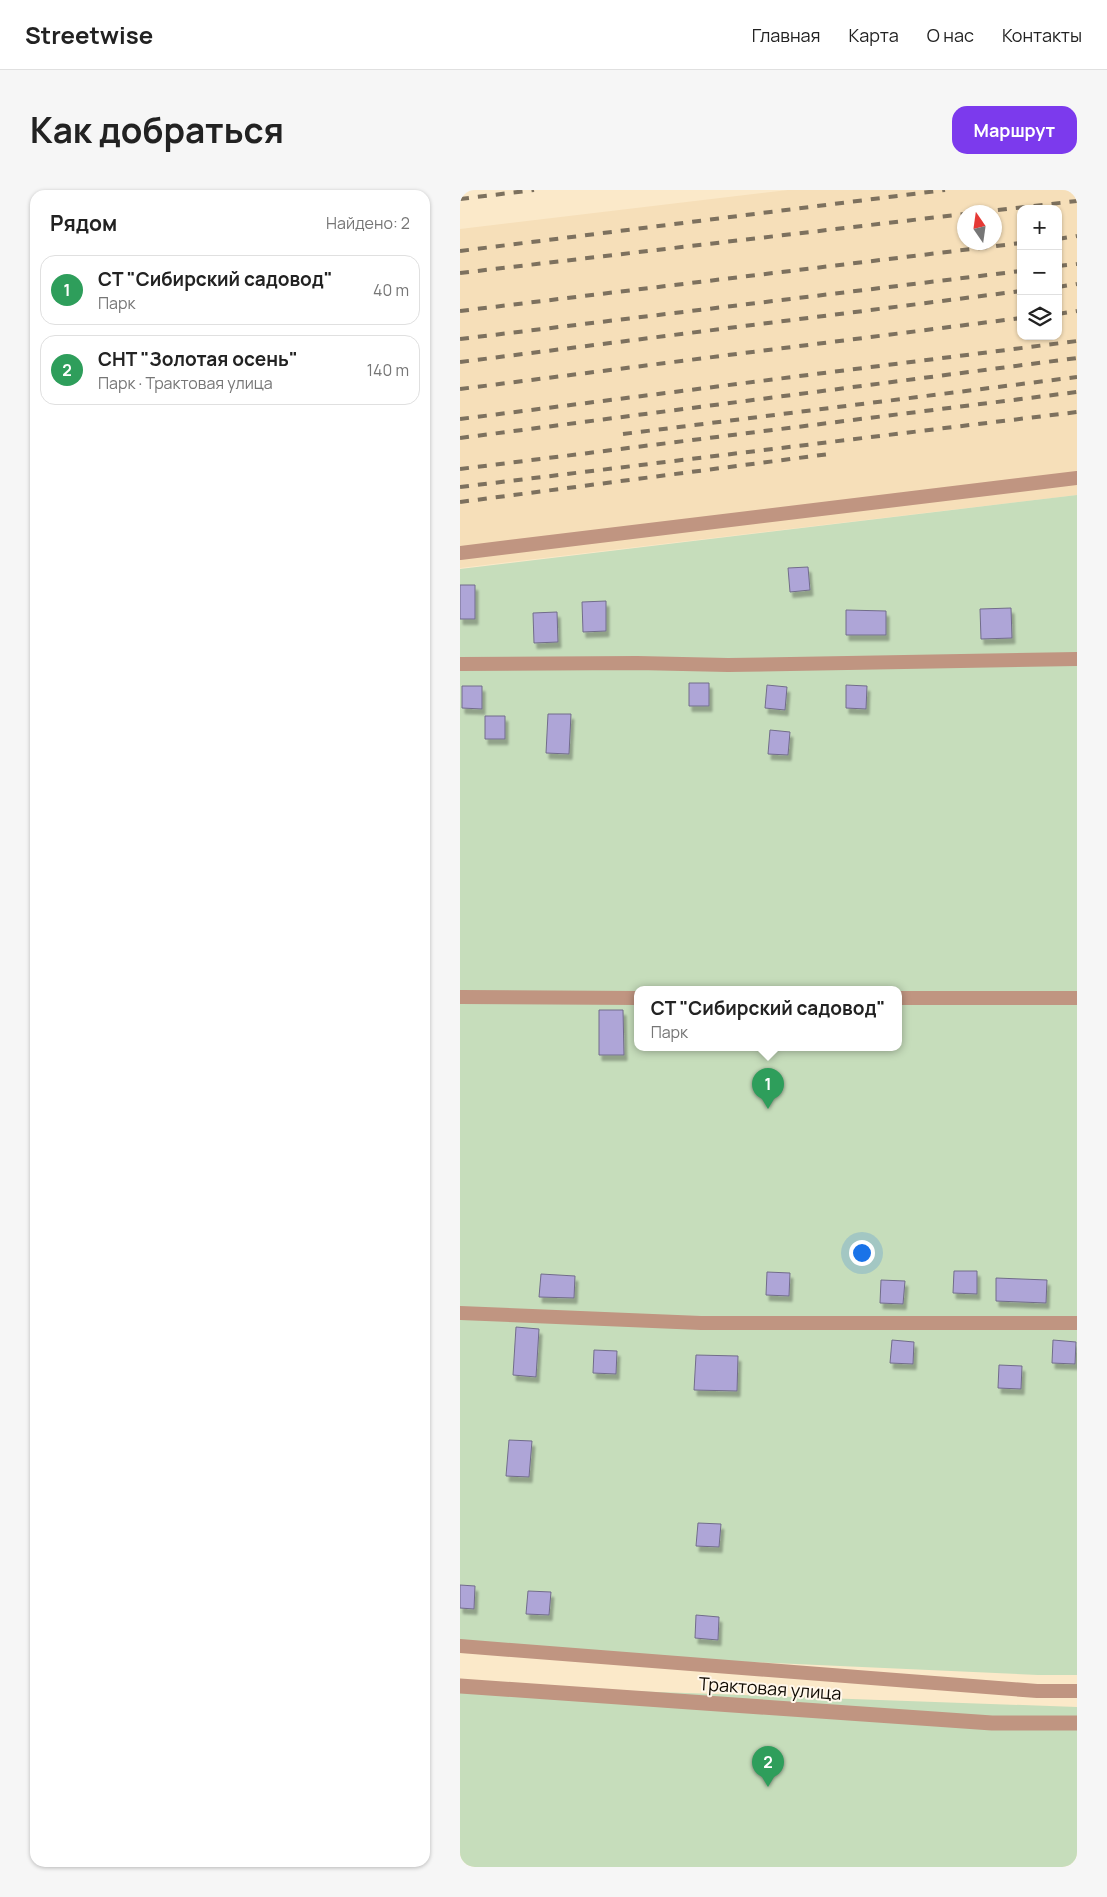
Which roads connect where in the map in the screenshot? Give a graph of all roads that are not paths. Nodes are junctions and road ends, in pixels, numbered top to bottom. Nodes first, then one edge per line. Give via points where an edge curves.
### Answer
1 (1077, 478) edge
2 (460, 553) edge
3 (1077, 659) edge
4 (460, 664) edge
5 (460, 997) edge
6 (634, 998) edge
7 (902, 998) edge
8 (1077, 998) edge
9 (460, 1313) edge
10 (1077, 1323) edge
11 (460, 1646) edge
12 (460, 1686) edge
13 (1077, 1691) edge
14 (1077, 1723) edge

1 - 2 lane
3 - 4 lane via 728,665
5 - 6 lane
7 - 8 lane
9 - 10 lane via 701,1323
11 - 13 lane via 1037,1692
12 - 14 street, Трактовая улица via 992,1723

